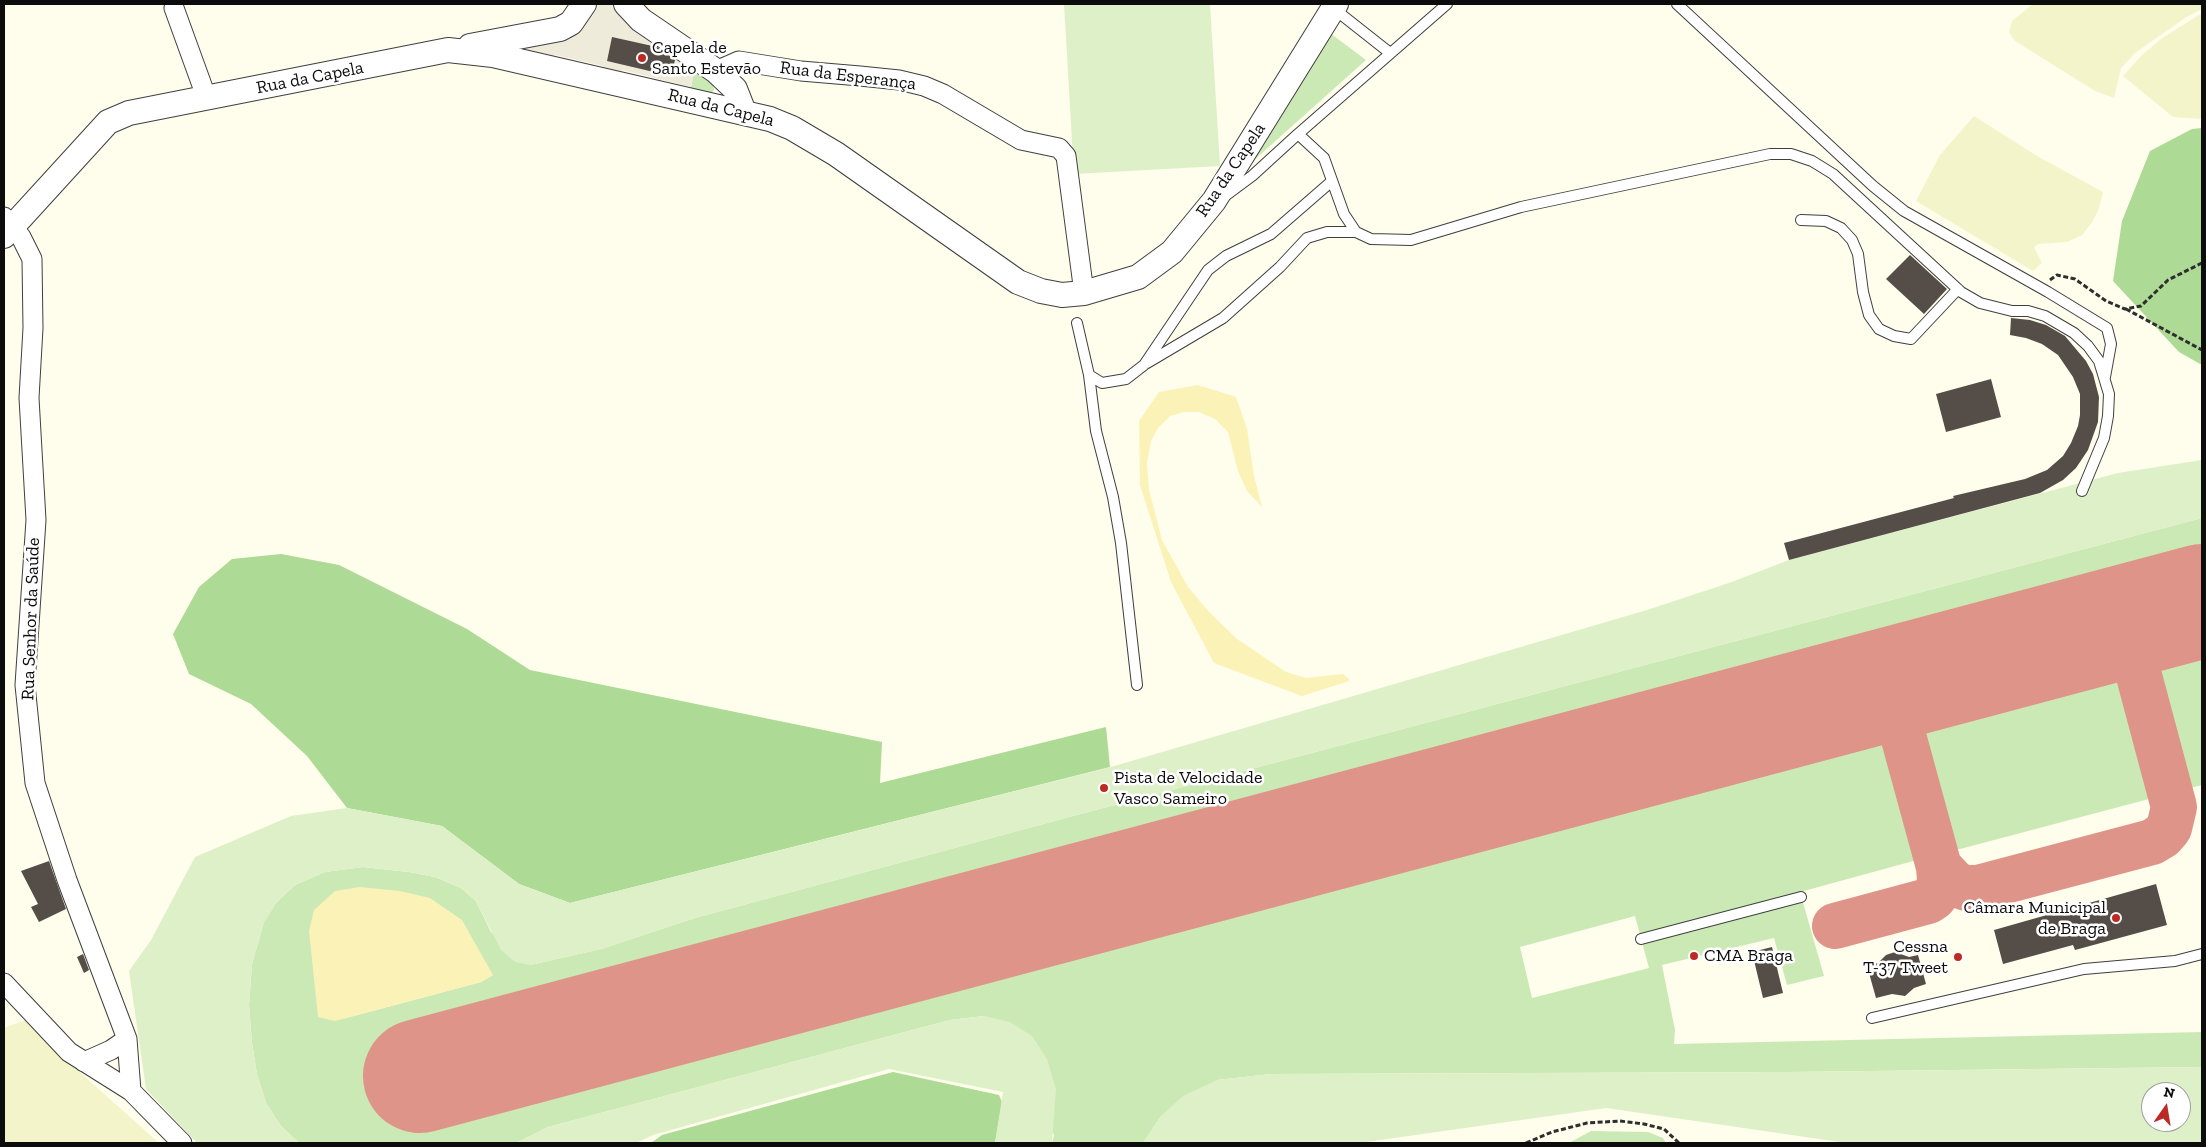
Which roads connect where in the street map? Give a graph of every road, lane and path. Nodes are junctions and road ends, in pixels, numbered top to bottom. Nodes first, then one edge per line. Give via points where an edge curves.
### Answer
1 (584, 4) edge
2 (626, 4) edge
3 (1447, 4) edge
4 (1677, 4) edge
5 (1334, 6) edge
6 (174, 8) dead end
7 (448, 50) junction
8 (1390, 53) junction
9 (716, 71) junction
10 (207, 99) junction
11 (744, 112) junction
12 (1298, 134) junction
13 (1332, 181) junction
14 (1210, 206) junction
15 (1801, 220) dead end
16 (7, 227) edge
17 (1356, 232) junction
18 (2202, 263) edge
19 (2039, 287) junction
20 (1958, 289) junction
21 (1084, 292) junction
22 (2125, 309) junction
23 (1077, 322) dead end
24 (2202, 350) edge
25 (1144, 365) junction
26 (1089, 375) junction
27 (2105, 377) junction
28 (2082, 491) dead end
29 (1137, 686) dead end
30 (1801, 897) dead end
31 (1641, 940) dead end
32 (2202, 954) edge
33 (4, 983) edge
34 (1872, 1018) dead end
35 (127, 1039) junction
36 (84, 1062) junction
37 (131, 1092) junction
38 (182, 1143) edge
39 (1526, 1143) edge
40 (1679, 1143) edge

1 - 7 street via 571,23 560,29
2 - 9 street via 641,20
3 - 8 lane
4 - 19 lane via 1904,211
5 - 8 lane
5 - 14 street, Rua da Capela
6 - 10 street
7 - 10 street, Rua da Capela
7 - 11 street, Rua da Capela via 493,55
8 - 12 lane
9 - 11 street via 735,89
9 - 21 street, Rua da Esperança via 739,60 801,72 870,77 924,86 1022,140 1059,148 1066,156
10 - 16 street, Rua da Capela via 129,113 108,122
11 - 21 street, Rua da Capela via 770,118 792,128 836,154 1018,282 1062,295
12 - 13 lane via 1324,158
12 - 14 lane via 1252,176
13 - 17 lane via 1344,214
13 - 25 lane via 1271,234 1226,256 1208,270
14 - 21 street, Rua da Capela via 1172,252 1138,277
15 - 20 lane via 1826,221 1841,228 1852,240 1858,254 1870,315 1879,329 1894,336 1911,339
16 - 35 street, Rua Senhor da Saúde via 32,259 29,398 36,520 25,685 35,783 67,880
17 - 20 lane via 1371,239 1412,240 1521,207 1770,154 1791,154 1812,161 1833,174
17 - 25 lane via 1327,232 1307,238 1223,318
18 - 22 path via 2168,280 2141,306
19 - 22 path via 2057,275 2075,279 2106,301
19 - 27 lane via 2107,328 2111,344
20 - 27 lane via 1980,303 2012,311 2028,310 2060,324 2088,346 2100,361
22 - 24 path
23 - 26 lane
25 - 26 lane via 1126,379 1102,383
26 - 29 lane via 1096,431 1121,543
27 - 28 lane via 2109,394 2104,438
30 - 31 lane
32 - 34 lane via 2175,961 2084,969
33 - 36 street via 70,1052
35 - 36 street
35 - 37 street, Rua Senhor da Saúde
36 - 37 street
37 - 38 street
39 - 40 path via 1588,1123 1620,1121 1664,1129

